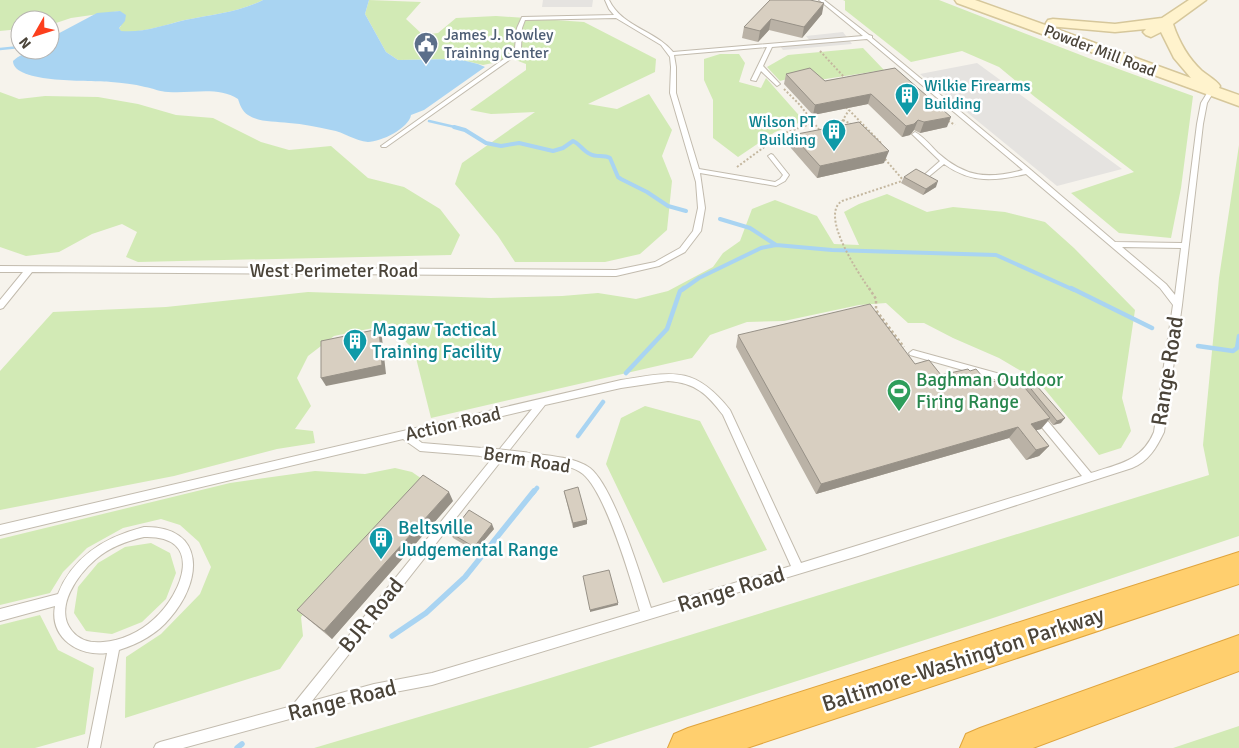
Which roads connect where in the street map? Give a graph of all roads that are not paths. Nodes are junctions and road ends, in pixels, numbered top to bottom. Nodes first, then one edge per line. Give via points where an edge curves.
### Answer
1 (607, 0) edge
2 (821, 0) edge
3 (962, 0) edge
4 (1199, 0) edge
5 (998, 12) junction
6 (617, 16) junction
7 (1165, 22) junction
8 (870, 38) junction
9 (770, 46) junction
10 (671, 54) junction
11 (1117, 57) junction
12 (760, 66) junction
13 (754, 80) dead end
14 (777, 84) road end
15 (1211, 91) junction
16 (1239, 100) edge
17 (915, 134) edge
18 (384, 146) dead end
19 (771, 156) dead end
20 (943, 162) junction
21 (1029, 171) junction
22 (698, 172) junction
23 (925, 177) edge
24 (1114, 244) junction
25 (1185, 246) junction
26 (666, 261) joint
27 (0, 269) edge
28 (30, 269) junction
29 (1178, 304) junction
30 (0, 306) edge
31 (913, 354) road end
32 (1020, 394) edge
33 (542, 402) junction
34 (1033, 409) edge
35 (405, 435) junction
36 (1089, 477) junction
37 (0, 530) edge
38 (1239, 568) edge
39 (798, 569) junction
40 (61, 599) junction
41 (646, 614) junction
42 (0, 615) edge
43 (114, 647) junction
44 (1238, 653) edge
45 (294, 712) junction
46 (94, 748) edge
47 (160, 748) edge
48 (688, 748) edge
49 (980, 748) edge

1 - 6 lane
2 - 8 lane, Range Road
3 - 5 main road, Powder Mill Road
4 - 7 main road
5 - 7 main road via 1048,23 1115,28
5 - 11 main road, Powder Mill Road
6 - 10 lane via 657,40
6 - 18 lane via 524,18 519,27 518,48 510,57
7 - 11 main road
7 - 16 main road via 1170,41 1183,60 1210,85
8 - 9 lane
8 - 21 lane, Range Road
9 - 10 lane
9 - 12 lane
10 - 22 lane via 673,91
11 - 15 main road, Powder Mill Road
12 - 13 lane
12 - 14 lane
15 - 16 main road, Powder Mill Road
15 - 25 lane, Range Road via 1204,103 1200,124
17 - 20 lane
19 - 22 lane via 786,175 776,184
20 - 21 lane via 962,173 980,178
20 - 23 lane
21 - 24 lane, Range Road
22 - 26 lane via 700,212 696,233 681,253
24 - 25 lane
24 - 29 lane, Range Road
25 - 29 lane, Range Road
26 - 28 lane, West Perimeter Road via 640,270 616,273
27 - 28 lane, West Perimeter Road
28 - 30 lane
29 - 36 lane, Range Road via 1159,432 1153,447 1132,464
31 - 32 lane via 1008,379
33 - 35 lane, Action Road
33 - 39 lane, Action Road via 643,380 677,377 704,386 727,413
33 - 45 lane, BJR Road
34 - 36 lane
35 - 37 lane, Action Road
35 - 41 lane, Berm Road, bridge via 420,447 527,457 574,465 588,473 608,504
36 - 39 lane, Range Road
38 - 48 highway, Baltimore-Washington Parkway
39 - 41 lane, Range Road
40 - 42 lane
40 - 43 lane via 59,617 64,632 76,643 93,648
40 - 43 lane via 70,580 85,562 124,536 163,532 177,539 186,551 189,567 185,586 175,605 158,624
41 - 45 lane, Range Road via 432,679 374,690
43 - 46 lane
44 - 49 highway
45 - 47 lane, Range Road

